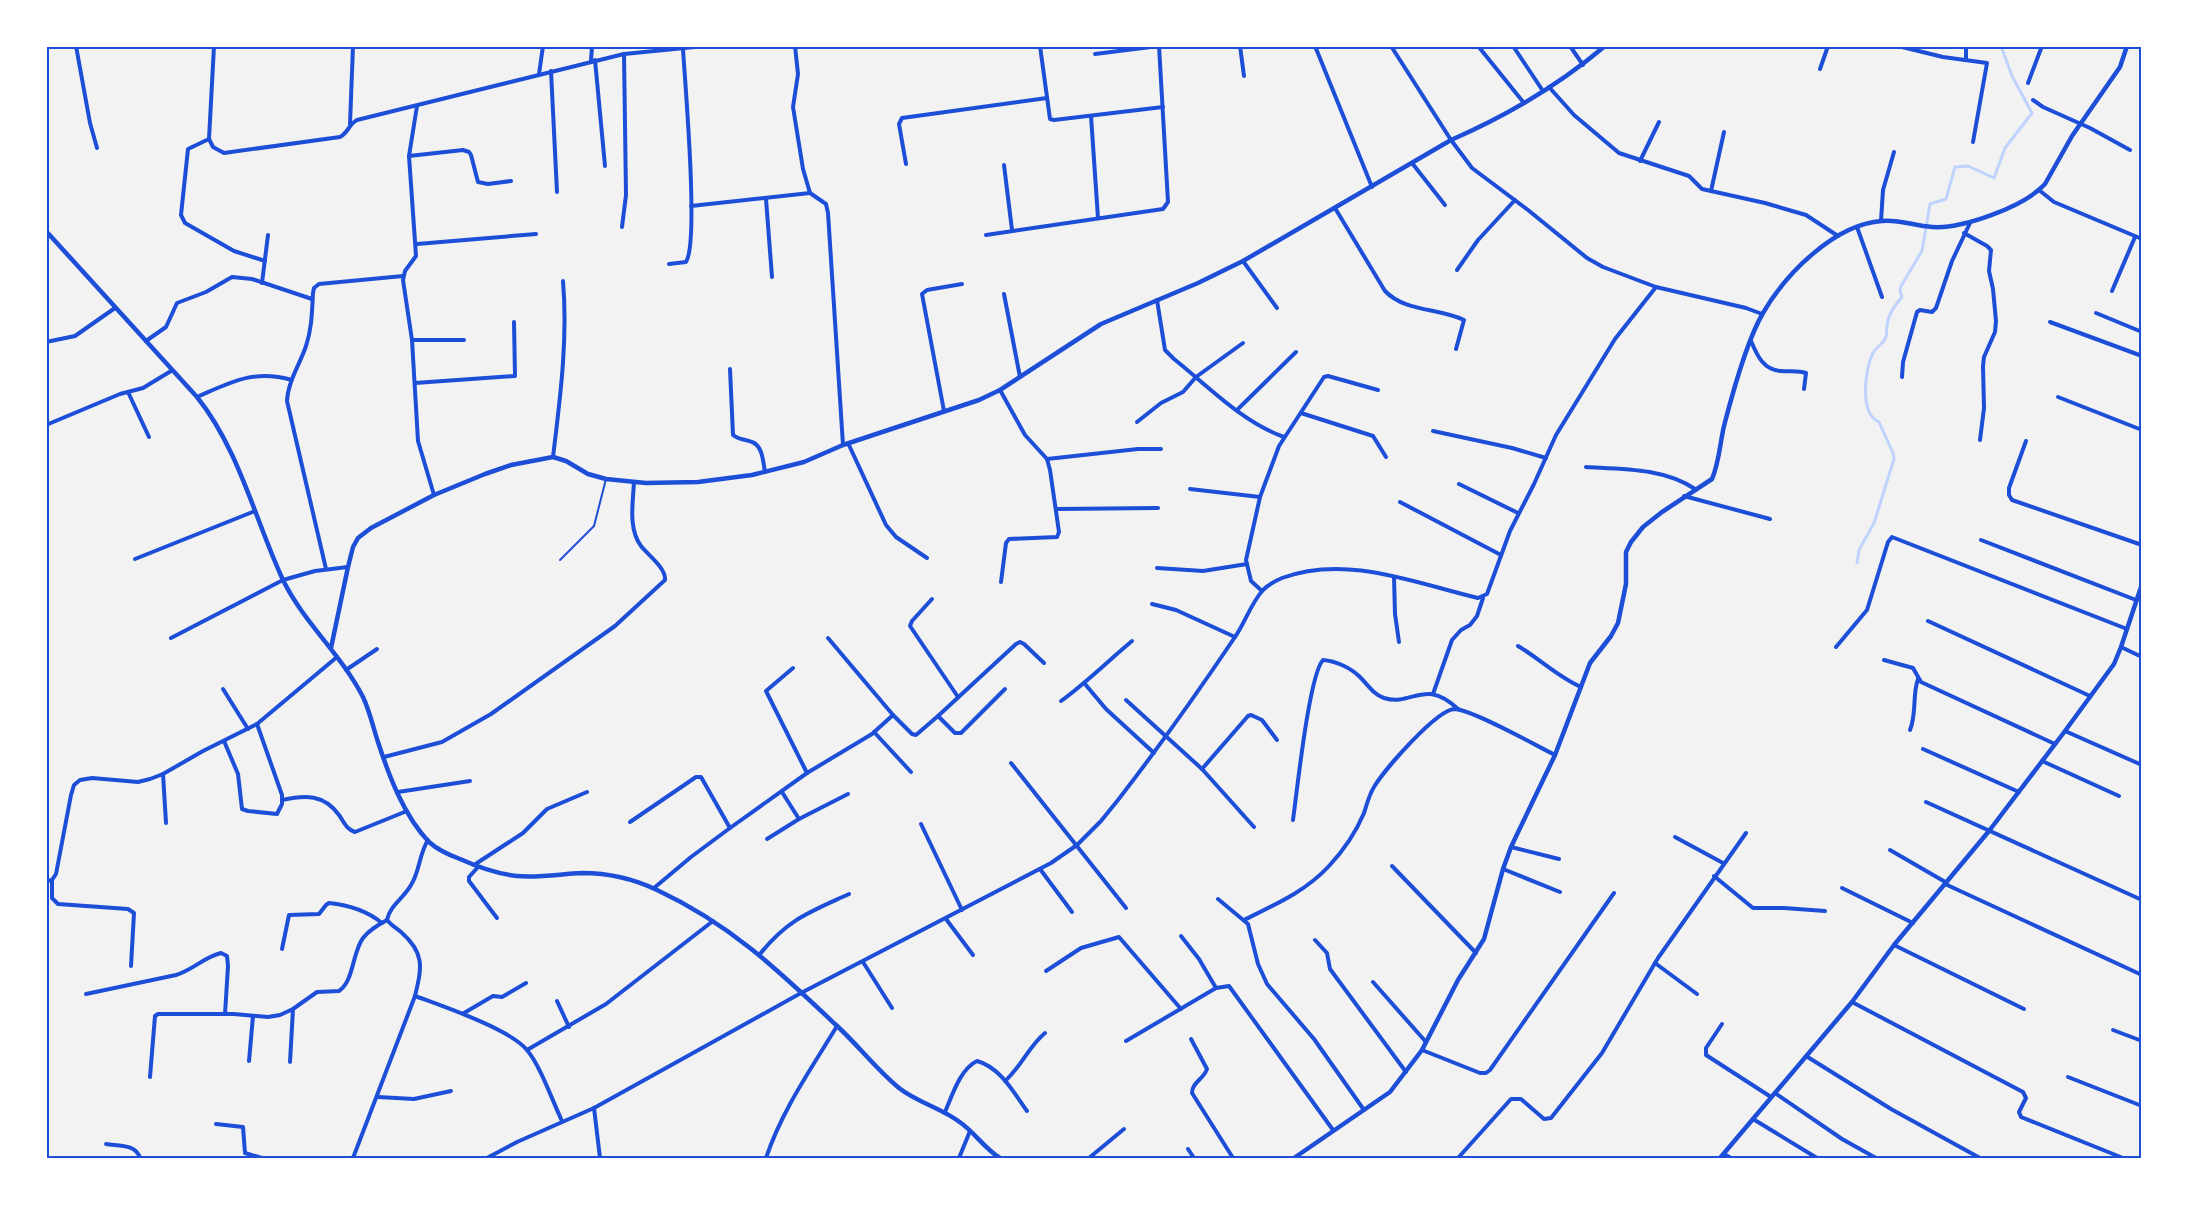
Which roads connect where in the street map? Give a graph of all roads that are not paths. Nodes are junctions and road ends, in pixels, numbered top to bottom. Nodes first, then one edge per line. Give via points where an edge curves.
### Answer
1 (76, 46) edge
2 (214, 46) edge
3 (353, 46) edge
4 (543, 46) edge
5 (592, 46) edge
6 (635, 46) edge
7 (705, 46) edge
8 (795, 46) edge
9 (1040, 46) edge
10 (1159, 46) edge
11 (1240, 46) edge
12 (1315, 46) edge
13 (1391, 46) edge
14 (1478, 46) edge
15 (1513, 46) edge
16 (1570, 46) edge
17 (1605, 46) edge
18 (1828, 46) edge
19 (1898, 46) edge
20 (1966, 46) edge
21 (2042, 46) edge
22 (2127, 46) edge
23 (683, 50) junction
24 (633, 52) junction
25 (624, 54) junction
26 (1095, 54) dead end
27 (593, 60) junction
28 (1966, 60) junction
29 (1583, 65) junction
30 (1820, 69) dead end
31 (551, 71) junction
32 (539, 74) junction
33 (1244, 76) dead end
34 (2028, 83) dead end
35 (1549, 87) junction
36 (1543, 91) junction
37 (1047, 98) junction
38 (2033, 100) dead end
39 (1524, 103) junction
40 (417, 106) junction
41 (1163, 107) junction
42 (1091, 116) junction
43 (1659, 122) dead end
44 (350, 124) junction
45 (2081, 124) junction
46 (1724, 132) dead end
47 (209, 139) junction
48 (1451, 140) junction
49 (1973, 142) dead end
50 (97, 148) dead end
51 (2130, 150) dead end
52 (1894, 152) dead end
53 (409, 156) junction
54 (1641, 161) junction
55 (1412, 163) junction
56 (906, 164) dead end
57 (1004, 165) dead end
58 (605, 166) dead end
59 (511, 181) dead end
60 (1372, 187) junction
61 (2039, 190) junction
62 (1711, 191) junction
63 (556, 192) dead end
64 (810, 193) junction
65 (766, 200) junction
66 (1515, 200) junction
67 (1445, 205) dead end
68 (691, 206) junction
69 (1335, 208) junction
70 (1098, 218) junction
71 (1881, 220) junction
72 (1970, 223) junction
73 (622, 226) dead end
74 (1857, 227) junction
75 (1012, 230) junction
76 (46, 231) edge
77 (1964, 233) junction
78 (536, 234) dead end
79 (267, 235) dead end
80 (986, 235) dead end
81 (1838, 236) junction
82 (2135, 237) junction
83 (2142, 239) edge
84 (417, 244) junction
85 (265, 261) junction
86 (1242, 261) junction
87 (669, 264) dead end
88 (1457, 270) dead end
89 (403, 276) junction
90 (772, 277) dead end
91 (563, 281) dead end
92 (262, 283) junction
93 (962, 284) dead end
94 (1656, 287) junction
95 (2112, 291) dead end
96 (1004, 294) dead end
97 (1882, 297) dead end
98 (312, 299) junction
99 (1157, 300) junction
100 (115, 308) junction
101 (1277, 308) dead end
102 (2096, 313) dead end
103 (1762, 314) junction
104 (514, 322) dead end
105 (2050, 322) dead end
106 (2142, 332) edge
107 (412, 340) junction
108 (464, 340) dead end
109 (1751, 341) junction
110 (46, 342) edge
111 (145, 342) junction
112 (1243, 343) dead end
113 (1456, 349) dead end
114 (1296, 352) dead end
115 (2142, 357) edge
116 (730, 369) dead end
117 (171, 371) junction
118 (1020, 377) junction
119 (1196, 377) junction
120 (1902, 377) dead end
121 (292, 380) junction
122 (415, 383) junction
123 (1804, 389) dead end
124 (1000, 390) junction
125 (1378, 390) dead end
126 (128, 392) junction
127 (2058, 397) dead end
128 (197, 398) junction
129 (1237, 410) junction
130 (944, 411) junction
131 (1301, 413) junction
132 (1137, 422) dead end
133 (46, 425) edge
134 (2142, 430) edge
135 (1433, 431) dead end
136 (149, 437) dead end
137 (1284, 437) junction
138 (1980, 440) dead end
139 (2026, 441) dead end
140 (846, 444) junction
141 (1161, 449) dead end
142 (1386, 457) dead end
143 (553, 458) junction
144 (1546, 458) junction
145 (1047, 459) junction
146 (1586, 466) dead end
147 (765, 472) junction
148 (606, 479) junction
149 (634, 482) junction
150 (1459, 484) dead end
151 (1190, 489) dead end
152 (1695, 489) junction
153 (434, 495) junction
154 (1684, 496) junction
155 (1260, 497) junction
156 (1400, 502) dead end
157 (1057, 508) junction
158 (1158, 508) dead end
159 (255, 511) junction
160 (1518, 513) junction
161 (1770, 519) dead end
162 (1981, 540) dead end
163 (2142, 545) edge
164 (1501, 555) junction
165 (927, 558) dead end
166 (135, 559) dead end
167 (560, 560) dead end
168 (1246, 564) junction
169 (348, 567) junction
170 (1157, 568) dead end
171 (326, 569) junction
172 (1394, 577) junction
173 (283, 580) junction
174 (1000, 582) dead end
175 (2142, 584) edge
176 (1262, 591) junction
177 (2140, 593) edge
178 (1484, 597) junction
179 (932, 599) dead end
180 (2136, 600) junction
181 (1152, 604) dead end
182 (1928, 621) dead end
183 (2127, 629) junction
184 (1235, 636) junction
185 (171, 638) dead end
186 (828, 638) dead end
187 (1132, 641) dead end
188 (1399, 642) dead end
189 (1518, 646) dead end
190 (1836, 647) dead end
191 (2121, 647) junction
192 (331, 648) junction
193 (377, 649) dead end
194 (337, 657) junction
195 (2142, 657) edge
196 (1884, 660) dead end
197 (1044, 663) dead end
198 (793, 669) dead end
199 (346, 670) junction
200 (1918, 679) junction
201 (1085, 684) junction
202 (1581, 687) junction
203 (223, 689) dead end
204 (1005, 689) dead end
205 (1434, 694) junction
206 (2090, 696) junction
207 (958, 697) junction
208 (1126, 700) dead end
209 (1061, 701) dead end
210 (1458, 709) junction
211 (893, 716) junction
212 (938, 717) junction
213 (257, 724) junction
214 (248, 729) junction
215 (1910, 730) dead end
216 (2065, 731) junction
217 (874, 732) junction
218 (1166, 735) junction
219 (1277, 740) dead end
220 (224, 741) junction
221 (2055, 744) junction
222 (1923, 748) dead end
223 (1154, 753) junction
224 (1555, 755) junction
225 (384, 758) junction
226 (2042, 761) junction
227 (1011, 763) dead end
228 (2142, 765) edge
229 (1202, 769) junction
230 (911, 772) dead end
231 (807, 773) junction
232 (163, 774) junction
233 (470, 781) dead end
234 (398, 792) junction
235 (587, 792) dead end
236 (782, 792) junction
237 (2019, 792) junction
238 (848, 794) dead end
239 (2119, 796) dead end
240 (282, 800) junction
241 (1926, 802) dead end
242 (407, 811) junction
243 (799, 819) junction
244 (1293, 820) dead end
245 (630, 822) dead end
246 (166, 823) dead end
247 (921, 824) dead end
248 (1254, 827) dead end
249 (730, 828) junction
250 (1989, 831) junction
251 (1746, 833) dead end
252 (1675, 837) dead end
253 (767, 839) dead end
254 (428, 840) junction
255 (1077, 845) junction
256 (1511, 847) junction
257 (1890, 850) dead end
258 (1559, 859) dead end
259 (1723, 863) junction
260 (476, 866) junction
261 (1392, 866) dead end
262 (1040, 869) junction
263 (1503, 869) junction
264 (1714, 876) junction
265 (52, 880) junction
266 (46, 881) edge
267 (1946, 883) junction
268 (654, 888) junction
269 (1842, 888) dead end
270 (1560, 892) dead end
271 (1614, 893) dead end
272 (849, 894) dead end
273 (1218, 899) dead end
274 (2142, 900) edge
275 (1126, 908) dead end
276 (962, 910) junction
277 (1825, 911) dead end
278 (1072, 912) dead end
279 (497, 918) dead end
280 (946, 919) junction
281 (714, 920) junction
282 (1244, 920) junction
283 (384, 921) junction
284 (1913, 922) junction
285 (1182, 936) dead end
286 (1315, 940) dead end
287 (1894, 945) junction
288 (282, 949) dead end
289 (1476, 953) junction
290 (760, 954) junction
291 (973, 955) dead end
292 (863, 962) junction
293 (1655, 963) junction
294 (131, 966) dead end
295 (1046, 971) dead end
296 (2142, 975) edge
297 (1373, 982) dead end
298 (526, 983) dead end
299 (1216, 988) junction
300 (801, 993) junction
301 (86, 994) dead end
302 (1697, 994) dead end
303 (415, 996) junction
304 (557, 1001) dead end
305 (1852, 1002) junction
306 (892, 1008) dead end
307 (2024, 1008) dead end
308 (293, 1009) junction
309 (1181, 1009) junction
310 (225, 1014) junction
311 (463, 1014) junction
312 (253, 1016) junction
313 (1722, 1024) dead end
314 (837, 1026) junction
315 (569, 1027) junction
316 (2113, 1030) dead end
317 (1045, 1033) dead end
318 (1191, 1039) dead end
319 (1126, 1041) dead end
320 (2142, 1041) edge
321 (1426, 1042) junction
322 (527, 1050) junction
323 (1422, 1050) junction
324 (1806, 1056) junction
325 (249, 1061) dead end
326 (290, 1062) dead end
327 (1406, 1072) junction
328 (150, 1077) dead end
329 (2068, 1077) dead end
330 (1005, 1081) junction
331 (451, 1091) dead end
332 (1773, 1095) junction
333 (378, 1097) junction
334 (2142, 1106) edge
335 (594, 1108) junction
336 (1027, 1110) dead end
337 (1365, 1110) junction
338 (945, 1112) junction
339 (1753, 1119) junction
340 (562, 1121) junction
341 (216, 1124) dead end
342 (1124, 1129) dead end
343 (970, 1130) junction
344 (1333, 1130) junction
345 (106, 1144) dead end
346 (1188, 1149) dead end
347 (1722, 1156) edge
348 (140, 1158) edge
349 (262, 1158) edge
350 (353, 1158) edge
351 (487, 1158) edge
352 (600, 1158) edge
353 (766, 1158) edge
354 (959, 1158) edge
355 (1000, 1158) edge
356 (1089, 1158) edge
357 (1194, 1158) edge
358 (1233, 1158) edge
359 (1294, 1158) edge
360 (1458, 1158) edge
361 (1731, 1158) edge
362 (1817, 1158) edge
363 (1876, 1158) edge
364 (1980, 1158) edge
365 (2123, 1158) edge

1 - 50 street
2 - 47 street
3 - 44 street
4 - 32 street
5 - 27 street
6 - 24 street
7 - 23 street
8 - 64 street via 798,74 794,116
9 - 37 street
10 - 26 street
10 - 41 street
11 - 33 street
12 - 60 street
13 - 48 street
14 - 39 street
15 - 36 street
16 - 29 street
17 - 29 street
18 - 30 street
19 - 28 street
20 - 28 street
21 - 34 street
22 - 45 street via 2120,67
23 - 24 street
23 - 68 street
24 - 25 street
25 - 27 street
25 - 73 street via 626,195
27 - 31 street
27 - 58 street
28 - 49 street via 1988,66
29 - 35 street
31 - 32 street
31 - 63 street
32 - 40 street
35 - 36 street
35 - 54 street via 1605,143
36 - 39 street
37 - 42 street via 1049,116 1054,120
37 - 56 street via 902,118 899,124
38 - 45 street
39 - 48 street
40 - 44 street
40 - 53 street
41 - 42 street
41 - 70 street via 1167,206
42 - 70 street
43 - 54 street
44 - 47 street via 340,137 224,153 213,147
45 - 51 street
45 - 61 street
46 - 62 street
47 - 85 street via 188,149 183,220 234,251
48 - 55 street
48 - 66 street via 1472,168
52 - 71 street via 1883,190
53 - 59 street via 463,150 471,155 478,182
53 - 84 street
54 - 62 street via 1689,176 1697,186
55 - 60 street
55 - 67 street
57 - 75 street
60 - 69 street
61 - 72 street
61 - 82 street via 2054,202
62 - 81 street via 1806,215
64 - 65 street
64 - 140 street via 826,204 828,213
65 - 68 street
65 - 90 street
66 - 88 street
66 - 94 street via 1587,258
68 - 87 street via 689,257 686,262
69 - 86 street
69 - 113 street via 1384,291 1407,304 1464,320
70 - 75 street
71 - 72 street via 1929,226
71 - 74 street
72 - 77 street
74 - 81 street
74 - 97 street
75 - 80 street
76 - 100 street
77 - 120 street via 1936,308 1932,312 1917,312
77 - 138 street via 1990,250 1989,272 1996,313 1995,332 1983,366
78 - 84 street
79 - 85 street
81 - 103 street via 1796,268
82 - 83 street
82 - 95 street
84 - 89 street via 415,260
85 - 92 street
86 - 99 street
86 - 101 street
89 - 98 street via 320,284 314,288
89 - 107 street
91 - 143 street via 565,346
92 - 98 street
92 - 111 street via 232,277 177,303 166,327
93 - 130 street via 922,294
94 - 103 street
94 - 144 street via 1609,348
96 - 118 street
98 - 121 street via 307,343
99 - 118 street via 1101,324
99 - 119 street via 1165,350
100 - 110 street via 75,336
100 - 111 street
102 - 106 street
103 - 109 street
104 - 122 street via 515,376
105 - 115 street
107 - 108 street
107 - 122 street
109 - 123 street via 1757,356 1770,368 1806,373
109 - 152 street via 1724,425 1715,474 1708,484
111 - 117 street
112 - 119 street
114 - 129 street
116 - 147 street via 734,435 759,446
117 - 126 street
117 - 128 street
118 - 124 street
119 - 129 street
119 - 132 street via 1182,392
121 - 128 street via 267,375 241,378
121 - 171 street via 289,409
122 - 153 street via 418,441
124 - 130 street
124 - 145 street via 1024,435
125 - 131 street via 1324,377
126 - 133 street
126 - 136 street
127 - 134 street
128 - 159 street via 222,434
129 - 137 street via 1269,432
130 - 140 street
131 - 137 street
131 - 142 street via 1373,436
135 - 144 street
137 - 155 street
139 - 163 street via 2009,488 2012,500
140 - 147 street via 804,462
140 - 165 street via 886,525 896,537
141 - 145 street
143 - 148 street
143 - 153 street via 511,465
144 - 160 street
145 - 157 street
146 - 152 street via 1648,472
147 - 149 street via 698,482
148 - 149 street
148 - 167 lane via 594,526
149 - 225 street via 635,534 665,580 615,626 491,714 442,742
150 - 160 street
151 - 155 street
152 - 154 street
153 - 169 street via 358,538
154 - 161 street
154 - 202 street via 1643,527 1631,542 1626,552 1626,584 1618,623 1590,663
155 - 168 street
156 - 164 street
157 - 158 street
157 - 174 street via 1057,537 1007,541
159 - 166 street
159 - 173 street
160 - 164 street
162 - 180 street
164 - 178 street
168 - 170 street via 1203,571
168 - 176 street via 1251,581
169 - 171 street
169 - 192 street
171 - 173 street
172 - 176 street via 1333,568 1282,578
172 - 178 street
172 - 188 street
173 - 185 street
173 - 192 street via 307,621
175 - 177 street
176 - 184 street
177 - 180 street
178 - 205 street via 1477,616 1452,640
179 - 207 street via 910,626
180 - 183 street
181 - 184 street via 1176,610
182 - 206 street
183 - 190 street via 1892,537 1867,610
183 - 191 street
184 - 218 street
186 - 211 street
187 - 201 street
189 - 202 street
191 - 195 street
191 - 206 street via 2114,664
192 - 194 street
193 - 199 street
194 - 199 street
194 - 213 street
196 - 200 street via 1913,668
197 - 207 street via 1020,642
198 - 231 street via 766,691
199 - 225 street via 371,715
200 - 215 street
200 - 221 street
201 - 209 street
201 - 223 street
202 - 224 street
203 - 214 street
204 - 212 street via 961,733 955,733
205 - 210 street
205 - 244 street via 1388,699 1377,695 1354,672 1323,660 1317,669 1307,718
206 - 216 street
207 - 212 street
208 - 218 street
210 - 224 street
210 - 282 street via 1443,713 1426,727 1378,781 1357,827 1329,867 1294,894
211 - 212 street via 916,735
211 - 217 street
213 - 214 street
213 - 240 street
214 - 220 street
216 - 221 street
216 - 228 street
217 - 230 street
217 - 231 street
218 - 223 street
218 - 229 street
219 - 229 street via 1262,720 1251,715
220 - 232 street
220 - 240 street via 238,774 242,809 277,814
221 - 226 street
222 - 237 street
223 - 255 street via 1101,821
224 - 256 street
225 - 234 street
226 - 237 street
226 - 239 street
227 - 255 street
229 - 248 street
231 - 236 street
232 - 246 street
232 - 265 street via 138,782 92,778 74,785
233 - 234 street
234 - 242 street
235 - 260 street via 547,809 523,833
236 - 243 street
236 - 249 street
237 - 250 street
238 - 243 street
240 - 242 street via 317,797 355,832
241 - 250 street
242 - 254 street
243 - 253 street
245 - 249 street via 700,777
247 - 276 street
249 - 268 street
250 - 267 street
250 - 274 street
251 - 259 street
252 - 259 street
254 - 260 street via 442,851
254 - 283 street via 413,882
255 - 262 street
255 - 275 street
256 - 258 street
256 - 263 street
257 - 267 street
259 - 264 street
260 - 268 street via 523,876 608,875
260 - 279 street via 469,880
261 - 289 street
262 - 276 street
262 - 278 street
263 - 270 street
263 - 289 street via 1484,939
264 - 277 street via 1753,908
264 - 293 street
265 - 266 street
265 - 294 street via 51,898 58,904 128,909 134,913
267 - 284 street
267 - 296 street
268 - 281 street
269 - 284 street
271 - 323 street via 1490,1070 1480,1073
272 - 290 street via 795,919
273 - 282 street
276 - 280 street
280 - 291 street
280 - 292 street
281 - 290 street
281 - 315 street via 632,985
282 - 337 street via 1267,984 1314,1039
283 - 288 street via 359,909 329,903 319,914 289,915
283 - 303 street via 414,944 420,956
283 - 308 street via 359,944 342,989 316,992
284 - 287 street
285 - 299 street
286 - 327 street via 1327,953 1330,969
287 - 305 street
287 - 307 street
289 - 321 street
290 - 300 street
292 - 300 street
292 - 306 street
293 - 302 street
293 - 360 street via 1602,1053 1551,1118 1544,1119 1521,1099 1511,1099
295 - 309 street via 1081,948 1119,937
297 - 321 street
298 - 311 street
299 - 309 street
299 - 344 street via 1232,987
300 - 314 street
300 - 335 street
301 - 310 street via 176,975 221,953 227,956 228,966
303 - 311 street
303 - 333 street
304 - 315 street
305 - 324 street
305 - 365 street via 2023,1092 2026,1098 2019,1112 2021,1117
308 - 312 street via 280,1015
308 - 326 street
309 - 319 street
310 - 312 street
310 - 328 street via 155,1016
311 - 322 street
312 - 325 street
313 - 332 street via 1706,1048 1706,1055
314 - 338 street via 899,1088
314 - 353 street via 775,1130
315 - 322 street
316 - 320 street
317 - 330 street
318 - 358 street via 1207,1069 1193,1085 1192,1093
321 - 323 street
322 - 340 street
323 - 327 street
324 - 332 street
324 - 364 street
327 - 337 street via 1390,1092
329 - 334 street
330 - 336 street
330 - 338 street via 986,1064 973,1063
331 - 333 street via 414,1099
332 - 339 street
332 - 363 street
333 - 350 street
335 - 340 street
335 - 352 street
337 - 344 street
338 - 343 street
339 - 347 street
339 - 362 street
340 - 351 street
341 - 349 street via 243,1127 245,1153
342 - 356 street
343 - 354 street
343 - 355 street
344 - 359 street
345 - 348 street via 132,1148
346 - 357 street
347 - 361 street

